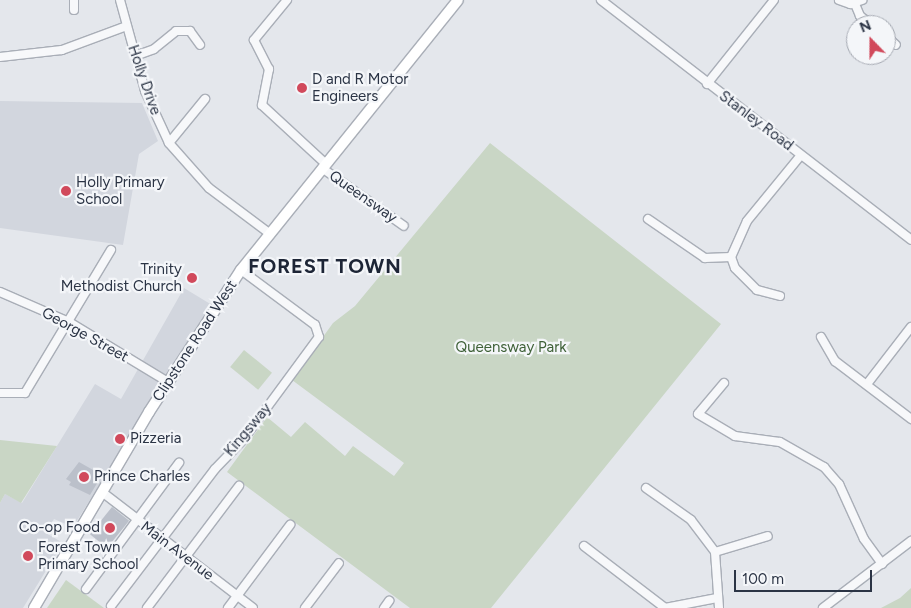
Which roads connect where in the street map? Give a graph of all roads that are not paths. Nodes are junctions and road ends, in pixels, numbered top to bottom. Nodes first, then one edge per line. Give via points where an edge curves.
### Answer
1 (74, 0) edge
2 (120, 0) edge
3 (287, 0) edge
4 (458, 0) edge
5 (601, 0) edge
6 (774, 0) edge
7 (839, 0) edge
8 (859, 2) edge
9 (74, 10) dead end
10 (860, 15) edge
11 (127, 26) junction
12 (200, 45) dead end
13 (135, 56) junction
14 (0, 57) edge
15 (707, 84) junction
16 (205, 98) dead end
17 (169, 143) junction
18 (801, 155) junction
19 (324, 166) junction
20 (648, 219) dead end
21 (404, 226) dead end
22 (269, 234) junction
23 (911, 240) edge
24 (111, 250) dead end
25 (731, 257) junction
26 (241, 270) junction
27 (0, 292) edge
28 (780, 296) dead end
29 (69, 322) junction
30 (911, 327) edge
31 (821, 337) dead end
32 (168, 382) junction
33 (724, 383) dead end
34 (867, 384) junction
35 (0, 393) edge
36 (911, 419) edge
37 (180, 463) dead end
38 (239, 486) dead end
39 (646, 488) dead end
40 (102, 492) junction
41 (139, 522) junction
42 (290, 525) dead end
43 (768, 536) dead end
44 (163, 540) junction
45 (911, 541) edge
46 (584, 546) dead end
47 (715, 552) junction
48 (186, 557) junction
49 (339, 563) dead end
50 (882, 564) junction
51 (86, 589) dead end
52 (237, 596) junction
53 (717, 598) junction
54 (389, 601) dead end
55 (111, 606) dead end
56 (34, 608) edge
57 (147, 608) edge
58 (228, 608) edge
59 (253, 608) edge
60 (305, 608) edge
61 (384, 608) edge
62 (719, 608) edge
63 (823, 608) edge

1 - 9 street
2 - 11 street, Holly Drive
3 - 19 street, Queensway via 254,40 269,69 262,105
4 - 19 main road, Clipstone Road West
5 - 15 street, Stanley Road
6 - 15 street
7 - 8 street
8 - 10 street
11 - 13 street, Holly Drive
11 - 14 street via 62,50
12 - 13 street via 190,31 176,30 154,49
13 - 17 street, Holly Drive via 150,105
15 - 18 street, Stanley Road
16 - 17 street
17 - 22 street, Holly Drive via 209,188
18 - 23 street, Stanley Road
18 - 25 street via 747,221
19 - 21 street, Queensway
19 - 22 main road, Clipstone Road West
20 - 25 street via 706,258
22 - 26 main road, Clipstone Road West
24 - 29 street
25 - 28 street via 735,268 757,290
26 - 32 main road, Clipstone Road West
26 - 44 street, Kingsway via 315,325 319,337
27 - 29 street, George Street
29 - 32 street, George Street
29 - 35 street via 25,393
30 - 34 street
31 - 34 street via 835,361
32 - 40 main road, Clipstone Road West
33 - 50 street via 698,414 735,436 780,442 824,467 839,484 864,539
34 - 36 street
37 - 41 street
38 - 48 street
39 - 47 street via 691,520
40 - 41 street, Main Avenue
40 - 56 main road, Clipstone Road West
41 - 44 street, Main Avenue
41 - 51 street
42 - 52 street
43 - 47 street
44 - 48 street, Main Avenue
44 - 55 street, Kingsway
45 - 50 street
46 - 53 street via 665,608
47 - 53 street via 720,582
48 - 52 street, Main Avenue
48 - 57 street
49 - 60 street
50 - 63 street
52 - 58 street
52 - 59 street, Main Avenue
53 - 62 street
54 - 61 street

